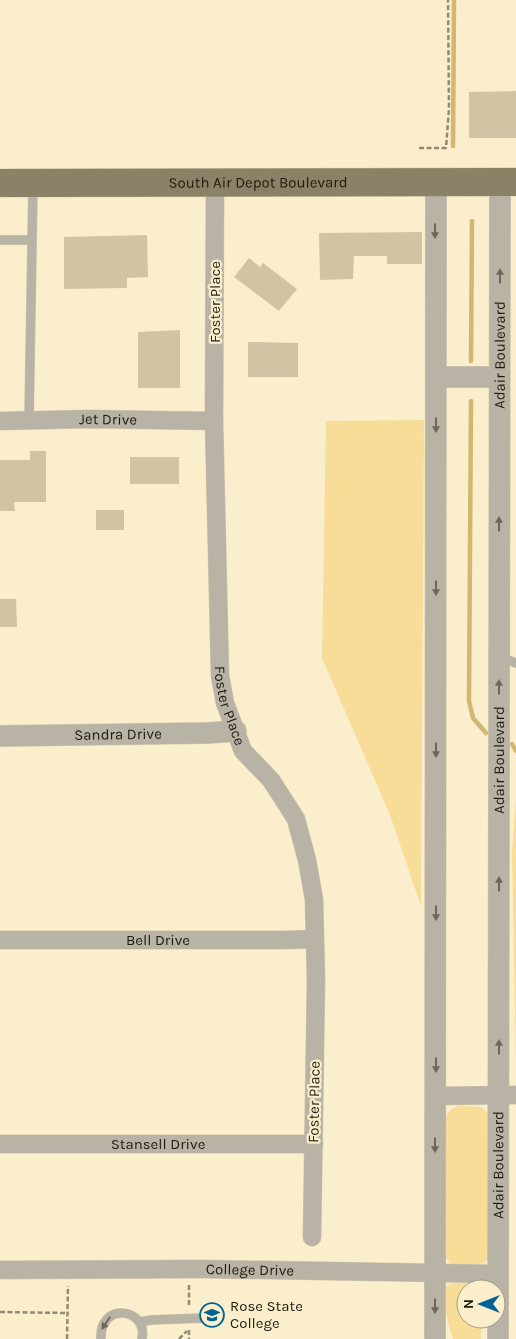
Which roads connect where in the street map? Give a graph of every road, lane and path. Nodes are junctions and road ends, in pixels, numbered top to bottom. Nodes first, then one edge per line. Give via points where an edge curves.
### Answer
1 (448, 0) edge
2 (419, 148) dead end
3 (508, 182) edge
4 (33, 183) junction
5 (215, 183) junction
6 (436, 183) junction
7 (0, 184) edge
8 (0, 240) edge
9 (32, 240) junction
10 (436, 377) junction
11 (500, 377) junction
12 (29, 420) junction
13 (0, 421) edge
14 (214, 421) junction
15 (508, 660) edge
16 (236, 731) junction
17 (0, 736) edge
18 (314, 938) junction
19 (0, 940) edge
20 (507, 1095) edge
21 (436, 1096) junction
22 (0, 1144) edge
23 (314, 1144) junction
24 (312, 1237) dead end
25 (191, 1269) junction
26 (0, 1270) edge
27 (68, 1270) junction
28 (435, 1274) junction
29 (499, 1274) junction
30 (0, 1312) edge
31 (67, 1313) junction
32 (204, 1318) dead end
33 (189, 1319) junction
34 (139, 1322) junction
35 (67, 1339) edge
36 (101, 1339) edge
37 (142, 1339) edge
38 (179, 1339) edge
39 (189, 1339) edge
40 (435, 1339) edge
41 (498, 1339) edge

1 - 2 path via 446,148
3 - 6 main road, South Air Depot Boulevard
11 -> 3 street, Adair Boulevard
4 - 5 main road, South Air Depot Boulevard
4 - 7 main road, South Air Depot Boulevard
4 - 9 lane
5 - 6 main road, South Air Depot Boulevard
5 - 14 street, Foster Place
6 -> 10 street
8 - 9 lane
9 - 12 lane
10 - 11 street
10 -> 21 street
15 -> 11 street, Adair Boulevard
12 - 13 street, Jet Drive
12 - 14 street, Jet Drive
14 - 16 street, Foster Place via 220,676 225,703
20 -> 15 street, Adair Boulevard
16 - 17 street, Sandra Drive
16 - 18 street, Foster Place via 243,751 271,780 296,819 314,899
18 - 19 street, Bell Drive
18 - 23 street, Foster Place
20 - 21 street
20 - 29 street, Adair Boulevard
21 -> 28 street
22 - 23 street, Stansell Drive
23 - 24 street, Foster Place
25 - 27 street, College Drive
25 - 28 street, College Drive
25 - 33 path
26 - 27 street, College Drive
27 - 31 path
28 - 29 street, College Drive
28 -> 40 street
29 - 41 street, Adair Boulevard
30 - 31 path
31 - 35 path
32 - 33 lane
33 - 34 lane
34 -> 36 lane via 126,1313 112,1315 102,1325
34 - 37 lane
38 - 39 path via 189,1328

